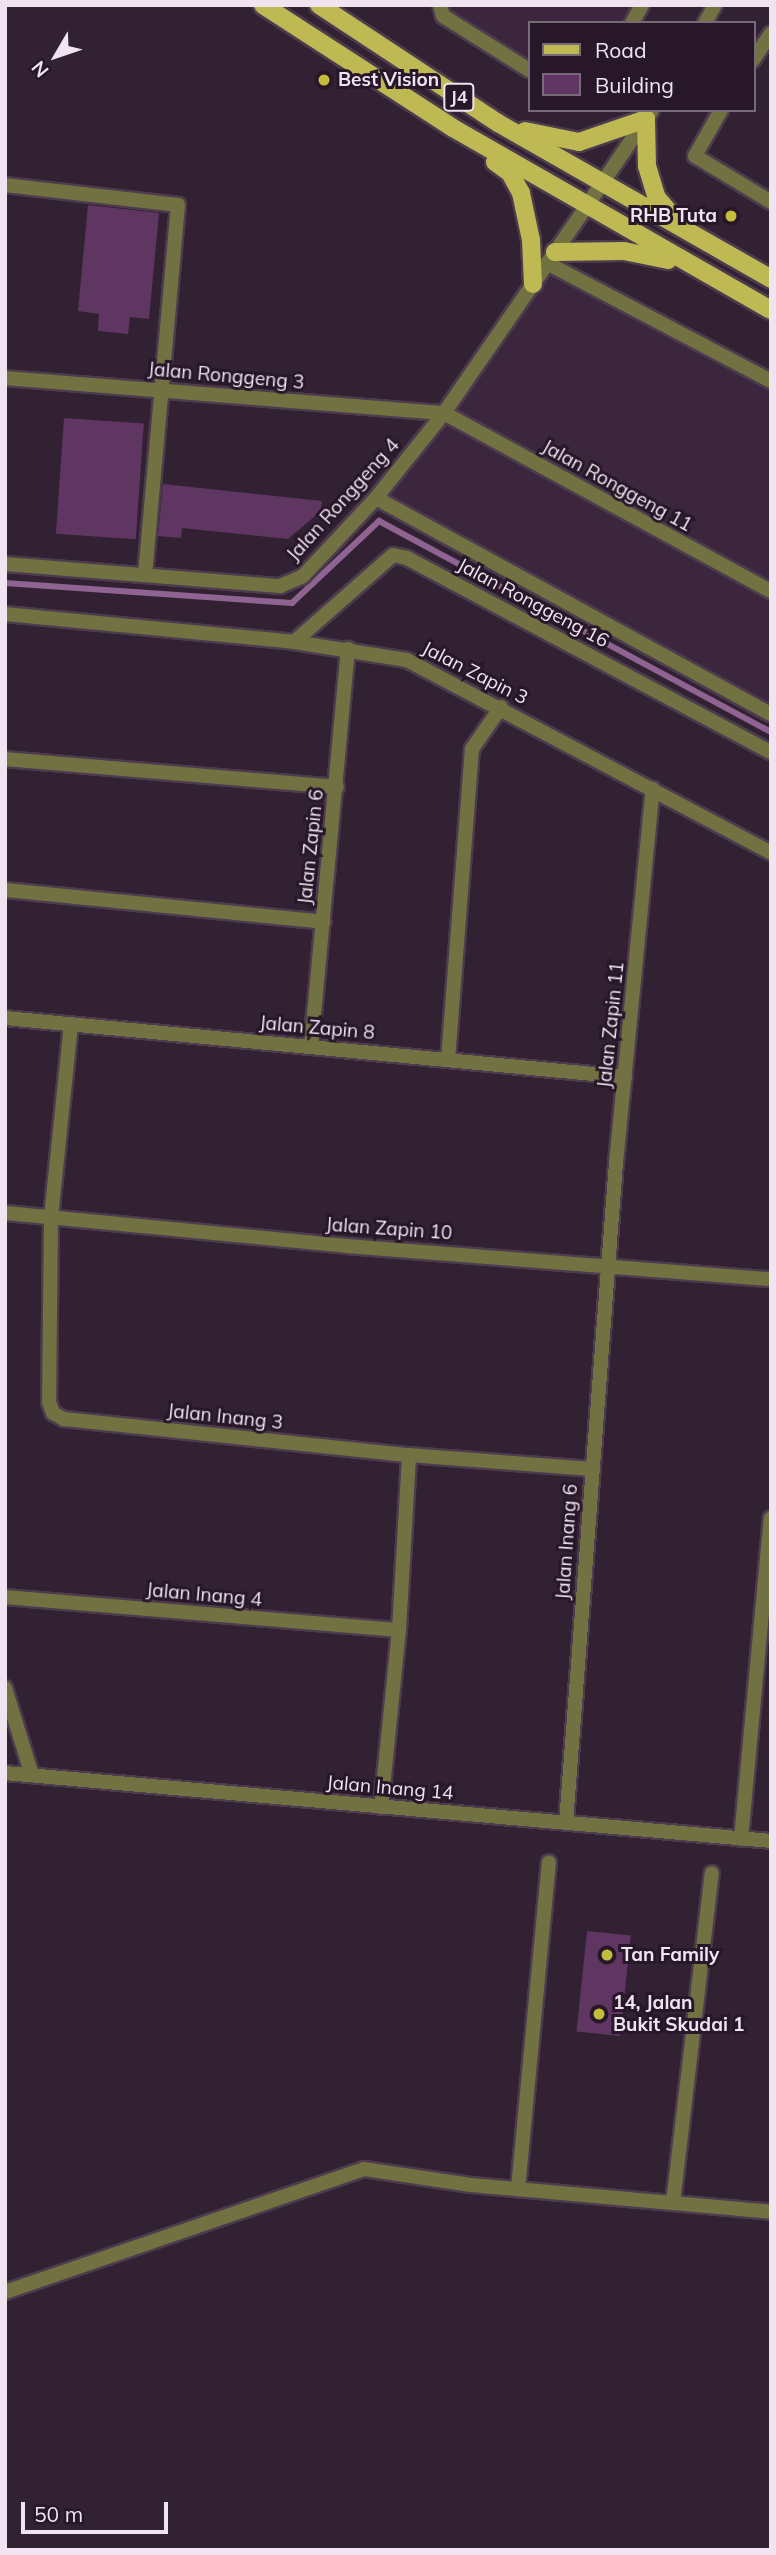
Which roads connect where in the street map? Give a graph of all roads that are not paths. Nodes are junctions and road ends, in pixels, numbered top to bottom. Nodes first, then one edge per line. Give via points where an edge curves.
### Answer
1 (263, 5) edge
2 (319, 5) edge
3 (642, 5) edge
4 (715, 5) edge
5 (440, 7) edge
6 (633, 21) edge
7 (706, 21) edge
8 (771, 33) edge
9 (755, 57) edge
10 (528, 69) edge
11 (720, 112) edge
12 (649, 115) edge
13 (498, 123) junction
14 (453, 128) junction
15 (602, 184) junction
16 (5, 185) edge
17 (771, 202) edge
18 (586, 207) junction
19 (690, 234) junction
20 (551, 258) junction
21 (685, 264) junction
22 (771, 279) edge
23 (533, 284) junction
24 (771, 310) edge
25 (5, 378) edge
26 (771, 381) edge
27 (165, 391) junction
28 (444, 413) junction
29 (376, 498) junction
30 (5, 564) edge
31 (145, 575) junction
32 (771, 591) edge
33 (5, 614) edge
34 (294, 642) junction
35 (348, 649) junction
36 (501, 707) junction
37 (771, 714) edge
38 (771, 752) edge
39 (5, 759) edge
40 (337, 787) junction
41 (653, 789) junction
42 (771, 852) edge
43 (5, 890) edge
44 (323, 922) junction
45 (5, 1018) edge
46 (71, 1024) junction
47 (311, 1047) junction
48 (449, 1060) junction
49 (625, 1077) junction
50 (5, 1213) edge
51 (51, 1217) junction
52 (610, 1265) junction
53 (771, 1279) edge
54 (409, 1455) junction
55 (592, 1469) junction
56 (771, 1518) edge
57 (5, 1597) edge
58 (399, 1630) junction
59 (5, 1688) edge
60 (5, 1773) edge
61 (32, 1775) junction
62 (381, 1807) junction
63 (566, 1823) junction
64 (741, 1839) junction
65 (771, 1842) edge
66 (549, 1862) dead end
67 (712, 1874) dead end
68 (518, 2189) junction
69 (673, 2203) junction
70 (771, 2212) edge
71 (5, 2292) edge

1 - 14 main road, J4
2 - 13 main road, J4
3 - 6 street
4 - 7 street
5 - 10 street via 443,16
8 - 9 street
11 - 17 street via 695,156
12 - 13 main road via 579,142
12 - 15 street, Jalan Ronggeng 4
12 - 19 main road via 647,166 657,198
13 - 15 main road, J4
14 - 18 main road, J4
14 - 23 main road via 510,173 521,193 531,240
15 - 18 street, Jalan Ronggeng 4
15 - 19 main road, J4
16 - 27 street via 178,205
18 - 20 street, Jalan Ronggeng 4
18 - 21 main road, J4
19 - 22 main road, J4
20 - 21 main road via 624,251
20 - 23 street, Jalan Ronggeng 4
20 - 26 street
21 - 24 main road, J4
23 - 28 street, Jalan Ronggeng 4
25 - 27 street, Jalan Ronggeng 3
27 - 28 street, Jalan Ronggeng 3
27 - 31 street
28 - 29 street, Jalan Ronggeng 4
28 - 32 street, Jalan Ronggeng 11
29 - 31 street, Jalan Ronggeng 4 via 303,576 280,586
29 - 37 street, Jalan Ronggeng 16
30 - 31 street, Jalan Ronggeng 4
33 - 34 street, Jalan Zapin 3
34 - 35 street, Jalan Zapin 3
34 - 38 street, Jalan Ronggeng 16 via 379,563 400,556
35 - 36 street, Jalan Zapin 3 via 407,660
35 - 40 street, Jalan Zapin 6
36 - 41 street, Jalan Zapin 3
36 - 48 street via 480,731 472,749
39 - 40 street
40 - 44 street, Jalan Zapin 6
41 - 42 street, Jalan Zapin 3
41 - 49 street, Jalan Zapin 11
43 - 44 street
44 - 47 street, Jalan Zapin 6
45 - 46 street, Jalan Zapin 8
46 - 47 street, Jalan Zapin 8
46 - 51 street
47 - 48 street, Jalan Zapin 8
48 - 49 street, Jalan Zapin 8
49 - 52 street, Jalan Zapin 11
50 - 51 street, Jalan Zapin 10
51 - 52 street, Jalan Zapin 10
51 - 54 street, Jalan Inang 3 via 48,1402 53,1413 64,1419
52 - 53 street, Jalan Zapin 10
52 - 55 street, Jalan Inang 6
54 - 55 street, Jalan Inang 3
54 - 58 street
55 - 63 street, Jalan Inang 6
56 - 64 street
57 - 58 street, Jalan Inang 4
58 - 62 street
59 - 61 street
60 - 61 street, Jalan Inang 14
61 - 62 street, Jalan Inang 14
62 - 63 street, Jalan Inang 14
63 - 64 street, Jalan Inang 14
64 - 65 street, Jalan Inang 14
66 - 68 street
67 - 69 street
68 - 69 street
68 - 71 street via 364,2169
69 - 70 street

